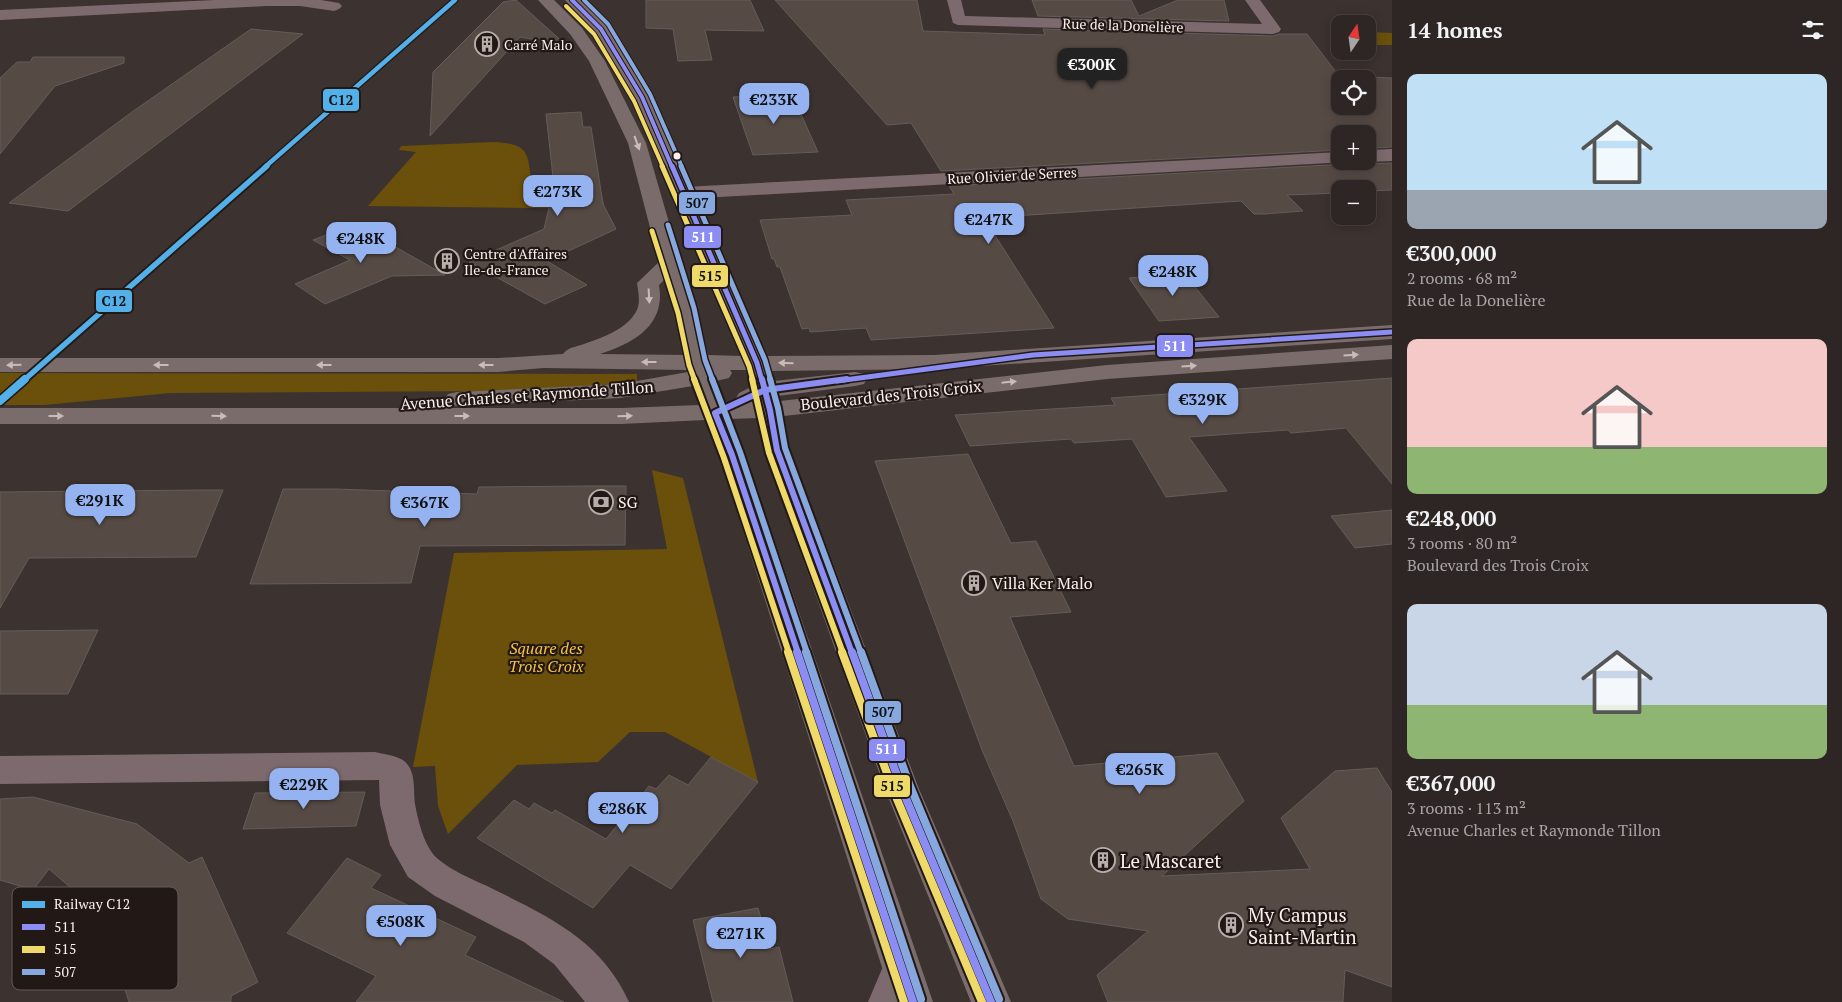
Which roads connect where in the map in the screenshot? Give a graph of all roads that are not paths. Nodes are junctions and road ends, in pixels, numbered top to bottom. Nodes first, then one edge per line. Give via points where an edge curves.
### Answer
1 (545, 0) edge
2 (572, 0) edge
3 (954, 0) edge
4 (1252, 0) edge
5 (334, 6) dead end
6 (0, 15) edge
7 (620, 59) junction
8 (597, 61) junction
9 (1392, 155) edge
10 (1376, 156) edge
11 (1331, 158) edge
12 (684, 192) junction
13 (670, 264) junction
14 (1392, 332) edge
15 (1392, 352) edge
16 (1033, 356) junction
17 (543, 361) junction
18 (757, 363) junction
19 (0, 365) edge
20 (700, 370) junction
21 (768, 400) junction
22 (715, 412) junction
23 (4, 416) edge
24 (291, 416) junction
25 (0, 770) edge
26 (901, 991) edge
27 (609, 1002) edge
28 (991, 1002) edge

1 - 8 main road via 560,12
2 - 7 main road via 600,29
3 - 4 street, Rue de la Donelière via 958,20 1273,29
5 - 6 street via 266,2
7 - 8 main road
7 - 12 main road via 642,97
8 -> 13 main road via 638,142
9 - 10 street
11 - 12 street, Rue Olivier de Serres
12 - 18 main road
13 -> 17 main road, Avenue Charles et Raymonde Tillon via 648,283 650,306 631,330 588,351
13 - 20 main road
14 - 16 main road, Boulevard des Trois Croix
21 -> 15 main road, Boulevard des Trois Croix
16 -> 18 main road, Boulevard des Trois Croix via 906,363
16 - 21 main road, Boulevard des Trois Croix
17 -> 19 main road, Avenue Charles et Raymonde Tillon via 498,365
20 -> 17 main road, Avenue Charles et Raymonde Tillon
18 - 20 main road, Avenue Charles et Raymonde Tillon
18 - 21 main road
20 - 22 main road
20 - 24 main road, Avenue Charles et Raymonde Tillon via 620,391 445,400
21 - 22 main road, Boulevard des Trois Croix
21 - 28 main road via 777,450 902,789
24 -> 22 main road, Avenue Charles et Raymonde Tillon via 612,416
22 - 26 main road via 732,455
23 -> 24 main road, Avenue Charles et Raymonde Tillon
25 - 27 street via 375,766 389,769 396,776 398,805 408,845 421,866 448,885 538,930 568,952

